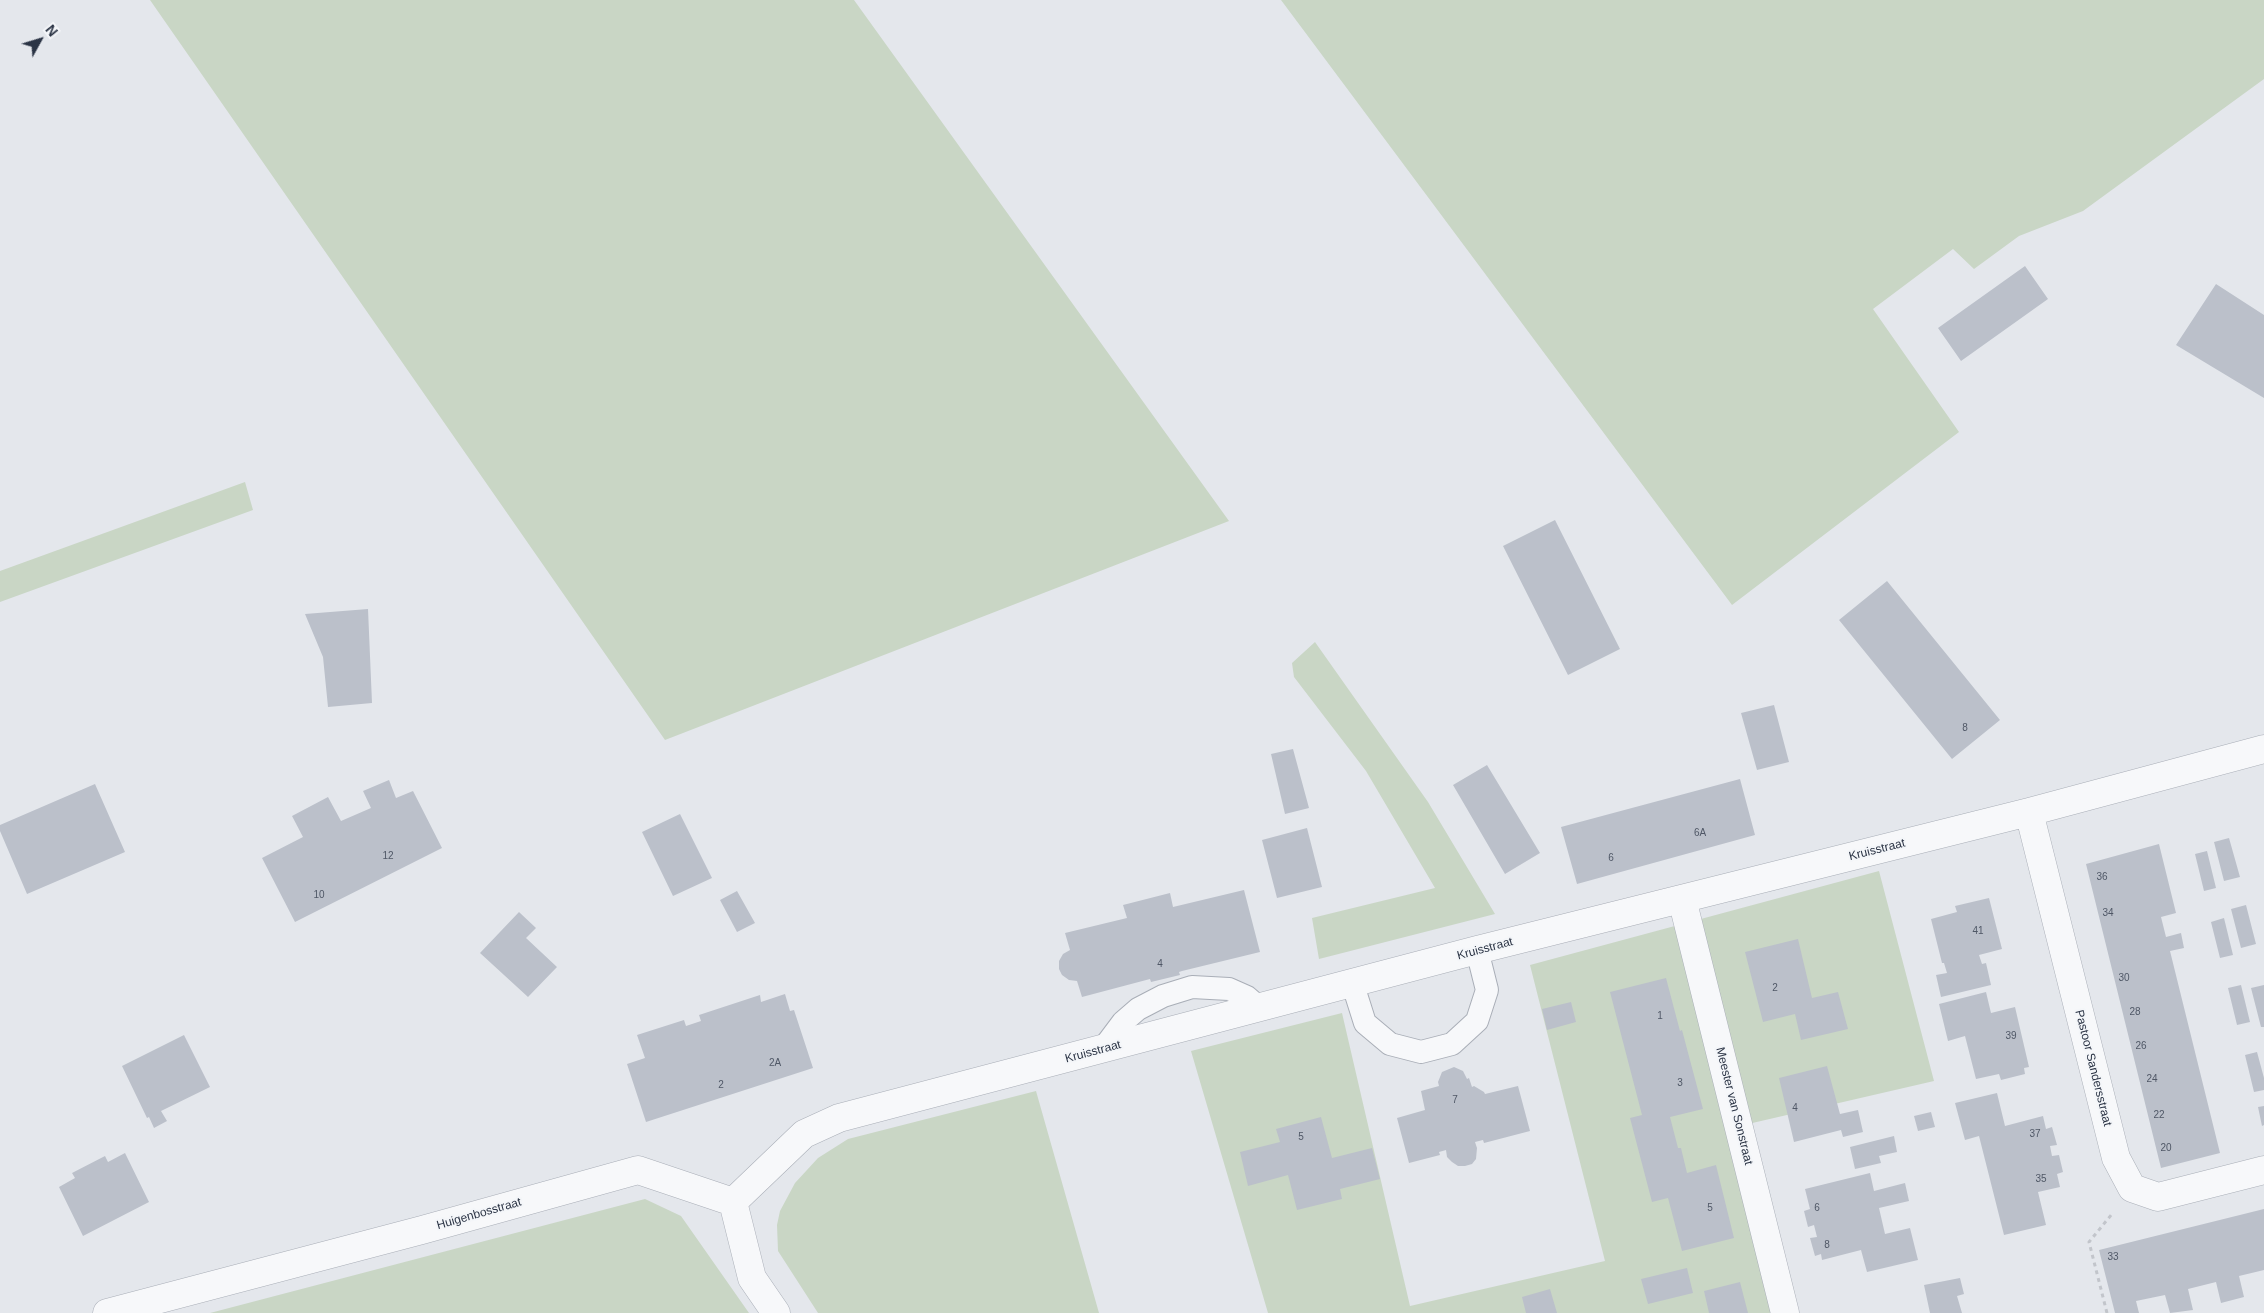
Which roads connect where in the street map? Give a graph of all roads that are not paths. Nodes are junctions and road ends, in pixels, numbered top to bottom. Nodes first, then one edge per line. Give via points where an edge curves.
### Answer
1 (2264, 749) edge
2 (2029, 812) junction
3 (1682, 899) junction
4 (1477, 950) junction
5 (1352, 985) junction
6 (1261, 1009) junction
7 (1102, 1050) junction
8 (2264, 1170) edge
9 (732, 1202) junction
10 (107, 1313) edge
11 (776, 1313) edge
12 (1785, 1313) edge

1 - 2 street, Kruisstraat
2 - 3 street, Kruisstraat
2 - 8 street, Pastoor Sandersstraat via 2116,1158 2132,1188 2158,1197
3 - 4 street, Kruisstraat
3 - 12 street, Meester van Sonstraat
4 - 5 street, Kruisstraat
4 - 5 lane via 1487,990 1485,998 1477,1021 1452,1044 1421,1052 1390,1044 1364,1023
5 - 6 street, Kruisstraat
6 - 7 street, Kruisstraat
6 - 7 lane via 1247,997 1229,989 1192,988 1162,996 1138,1009 1123,1022
7 - 9 street, Kruisstraat via 839,1118 804,1134
9 - 10 street, Huigenbosstraat via 638,1170
9 - 11 street via 752,1278

